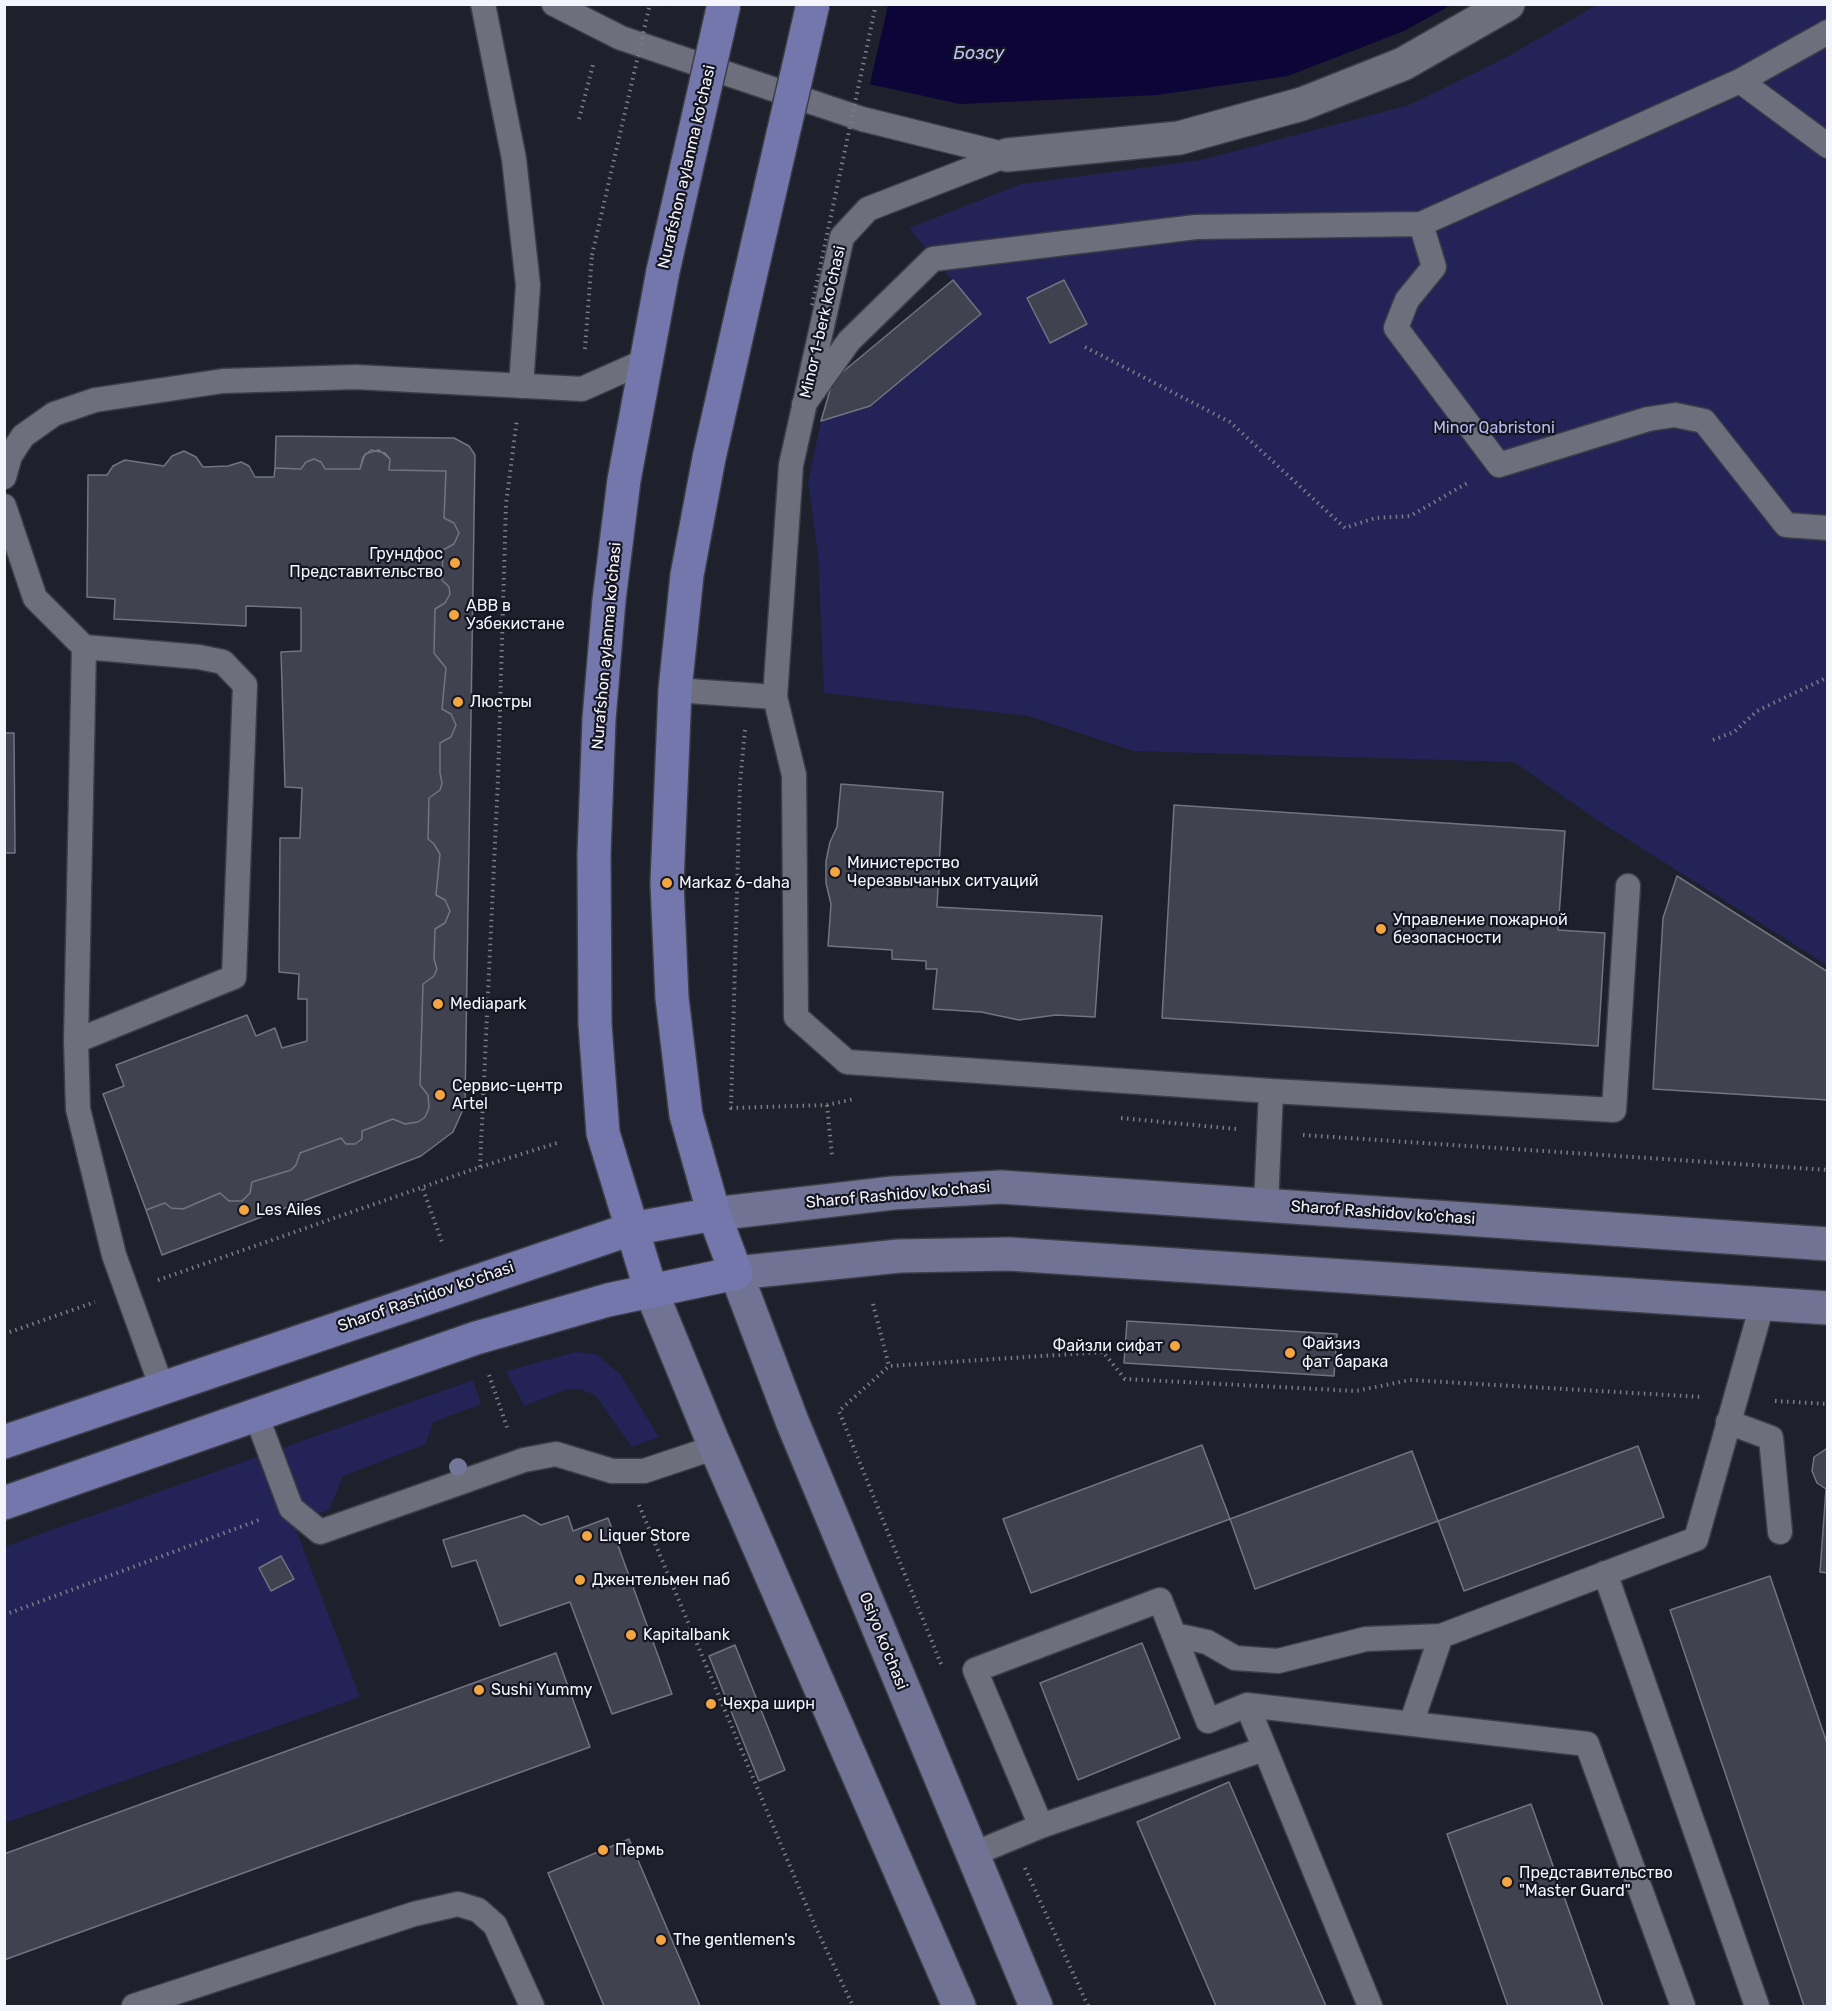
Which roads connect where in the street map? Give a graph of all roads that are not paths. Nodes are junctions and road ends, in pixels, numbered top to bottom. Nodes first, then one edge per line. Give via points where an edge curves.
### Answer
1 (483, 4) edge
2 (554, 4) edge
3 (724, 4) edge
4 (813, 4) edge
5 (1508, 4) edge
6 (1827, 32) edge
7 (1740, 81) junction
8 (1827, 146) edge
9 (1007, 155) junction
10 (1421, 224) junction
11 (645, 361) junction
12 (521, 386) junction
13 (804, 404) junction
14 (4, 477) edge
15 (4, 506) edge
16 (1827, 528) edge
17 (84, 647) junction
18 (675, 690) junction
19 (775, 697) junction
20 (1628, 886) dead end
21 (76, 1041) junction
22 (1271, 1091) junction
23 (1266, 1204) junction
24 (714, 1214) junction
25 (631, 1229) junction
26 (1827, 1244) edge
27 (736, 1273) junction
28 (651, 1291) junction
29 (1762, 1305) junction
30 (1827, 1308) edge
31 (162, 1388) junction
32 (256, 1415) junction
33 (1728, 1422) junction
34 (4, 1442) edge
35 (716, 1447) junction
36 (4, 1503) edge
37 (1780, 1532) dead end
38 (1605, 1573) junction
39 (1174, 1635) junction
40 (1441, 1636) junction
41 (1247, 1705) junction
42 (1411, 1724) junction
43 (1264, 1749) junction
44 (1041, 1826) junction
45 (971, 1855) junction
46 (134, 2007) edge
47 (532, 2007) edge
48 (959, 2007) edge
49 (1036, 2007) edge
50 (1370, 2007) edge
51 (1683, 2007) edge
52 (1757, 2007) edge

1 - 12 lane via 514,159 528,285
2 - 9 lane via 621,38 862,119
3 - 11 main road, Nurafshon aylanma ko'chasi, bridge
4 - 18 main road, bridge via 692,545
5 - 9 street, Minor 1-berk ko'chasi via 1403,64 1302,104 1179,138
6 - 7 lane
7 - 8 lane
7 - 10 lane
9 - 13 lane, Minor 1-berk ko'chasi via 868,209 842,237
10 - 13 lane via 1196,227 933,259 849,341
10 - 16 lane via 1434,267 1407,300 1396,328 1499,465 1648,419 1675,415 1704,420 1786,525
11 - 12 lane via 582,389
11 - 25 main road, Nurafshon aylanma ko'chasi via 624,480 604,647 594,854 595,1024 603,1133
12 - 14 lane via 356,376 223,381 94,400 54,414 23,436 10,456
13 - 19 lane, Minor 1-berk ko'chasi via 791,465
15 - 17 lane via 35,598
17 - 21 lane
17 - 21 lane via 223,662 245,685 234,977
18 - 19 lane
18 - 24 main road via 667,883 672,998 686,1115
19 - 22 lane, Minor 1-berk ko'chasi via 794,775 796,1017 847,1062
20 - 22 lane, Minor 1-berk ko'chasi via 1614,1110
21 - 31 lane via 78,1109 126,1292
22 - 23 lane
23 - 24 main road, Sharof Rashidov ko'chasi via 992,1187 893,1192
23 - 26 main road, Sharof Rashidov ko'chasi
24 - 25 main road, Sharof Rashidov ko'chasi
24 - 27 main road
25 - 28 main road, Nurafshon aylanma ko'chasi
25 - 31 main road, Sharof Rashidov ko'chasi
27 - 28 main road
27 - 29 main road via 898,1256 1009,1254
27 - 45 main road, Osiyo ko'chasi via 792,1421
28 - 32 main road via 476,1338
28 - 35 main road
29 - 30 main road
29 - 33 lane
31 - 34 main road, Sharof Rashidov ko'chasi
32 - 35 lane via 291,1508 320,1532 524,1460 556,1454 612,1471 644,1471
32 - 36 main road
33 - 37 lane via 1771,1437
33 - 38 lane via 1696,1539
35 - 48 main road
38 - 40 lane
38 - 52 lane
39 - 40 lane via 1207,1642 1235,1658 1278,1661 1366,1639
39 - 41 lane via 1208,1721
39 - 44 lane via 1160,1600 975,1670
40 - 42 lane
41 - 42 lane
41 - 43 lane
42 - 51 lane via 1587,1744
43 - 44 lane
43 - 50 lane
44 - 45 lane
45 - 49 main road, Osiyo ko'chasi
46 - 47 lane via 414,1914 458,1904 478,1910 495,1925

